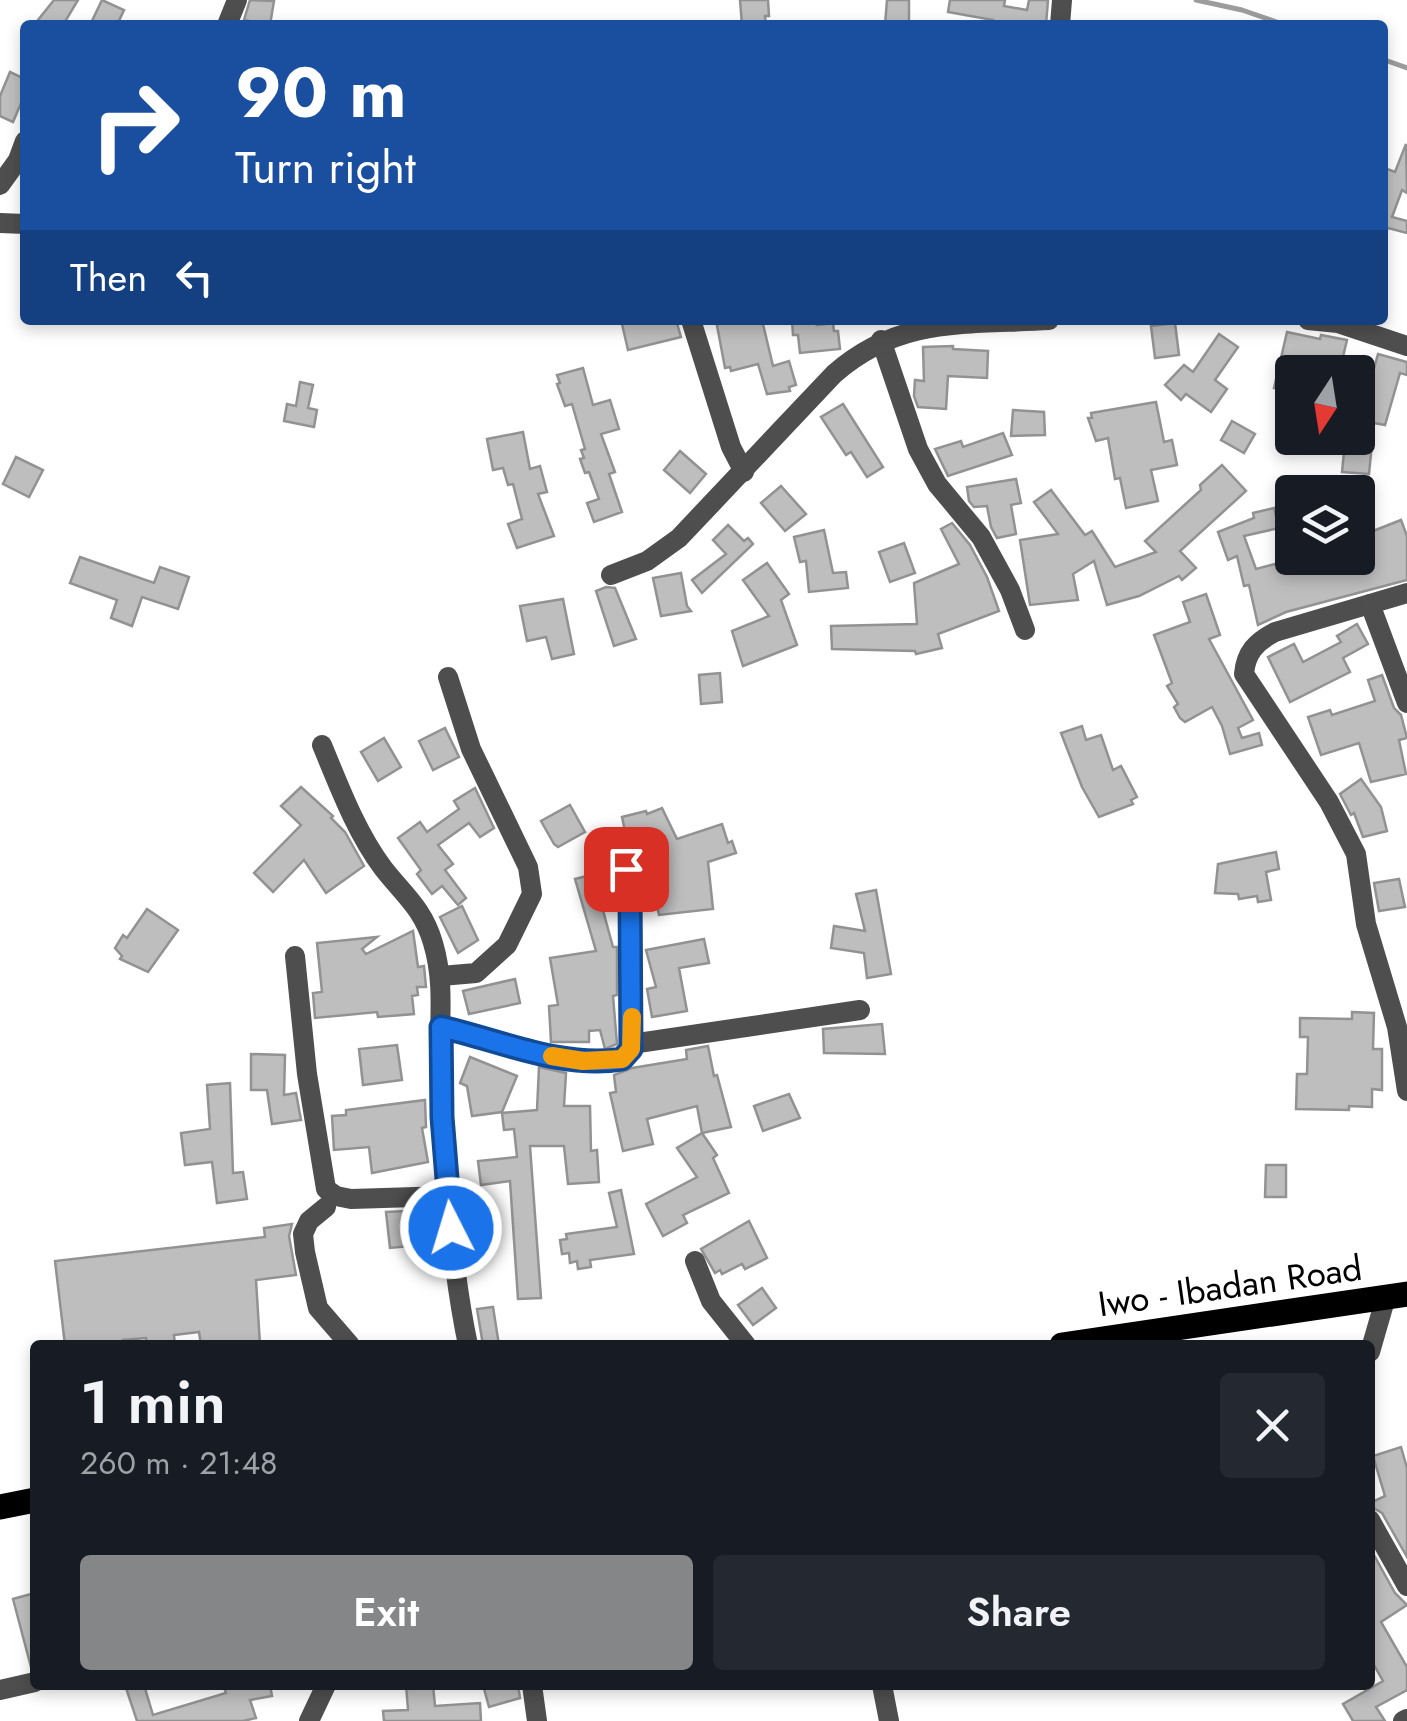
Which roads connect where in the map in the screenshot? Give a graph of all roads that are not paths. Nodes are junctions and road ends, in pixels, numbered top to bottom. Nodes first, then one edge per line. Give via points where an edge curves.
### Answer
1 (20, 155) edge
2 (0, 185) edge
3 (692, 325) edge
4 (938, 325) edge
5 (1341, 325) edge
6 (882, 340) junction
7 (1407, 346) edge
8 (744, 472) junction
9 (611, 574) dead end
10 (1407, 593) edge
11 (1370, 604) junction
12 (1025, 630) dead end
13 (448, 677) dead end
14 (1407, 703) edge
15 (322, 744) dead end
16 (622, 848) dead end
17 (295, 956) dead end
18 (441, 976) junction
19 (860, 1010) dead end
20 (441, 1027) junction
21 (631, 1049) junction
22 (1407, 1091) edge
23 (448, 1196) junction
24 (326, 1207) dead end
25 (695, 1261) dead end
26 (1396, 1297) edge
27 (346, 1340) edge
28 (467, 1340) edge
29 (742, 1340) edge
30 (1097, 1340) edge
31 (1375, 1341) edge
32 (30, 1501) edge
33 (0, 1506) edge
34 (1375, 1529) edge
35 (1407, 1586) edge
36 (30, 1683) edge
37 (0, 1690) edge
38 (324, 1690) edge
39 (533, 1690) edge
40 (883, 1690) edge
41 (309, 1721) edge
42 (537, 1721) edge
43 (889, 1721) edge

1 - 2 street
3 - 8 street
4 - 6 street
5 - 7 street
6 - 8 street via 834,374
6 - 12 street via 918,449 937,484 982,537
8 - 9 street via 680,538
10 - 11 street
11 - 14 street
11 - 22 street via 1275,632 1258,642 1244,674 1356,854
13 - 18 street via 470,749 528,868 532,894 507,945 476,973
15 - 18 street via 364,838 426,922
16 - 21 street via 630,890
17 - 23 street via 326,1189 351,1199
18 - 20 street
19 - 21 street via 638,1042
20 - 21 street via 583,1061 622,1059
20 - 23 street
23 - 28 street
24 - 27 street via 309,1221 305,1252 318,1308
25 - 29 street via 711,1301
26 - 30 main road, Iwo - Ibadan Road
26 - 31 street
32 - 33 main road
34 - 35 street
36 - 37 street
38 - 41 street
39 - 42 street
40 - 43 street

